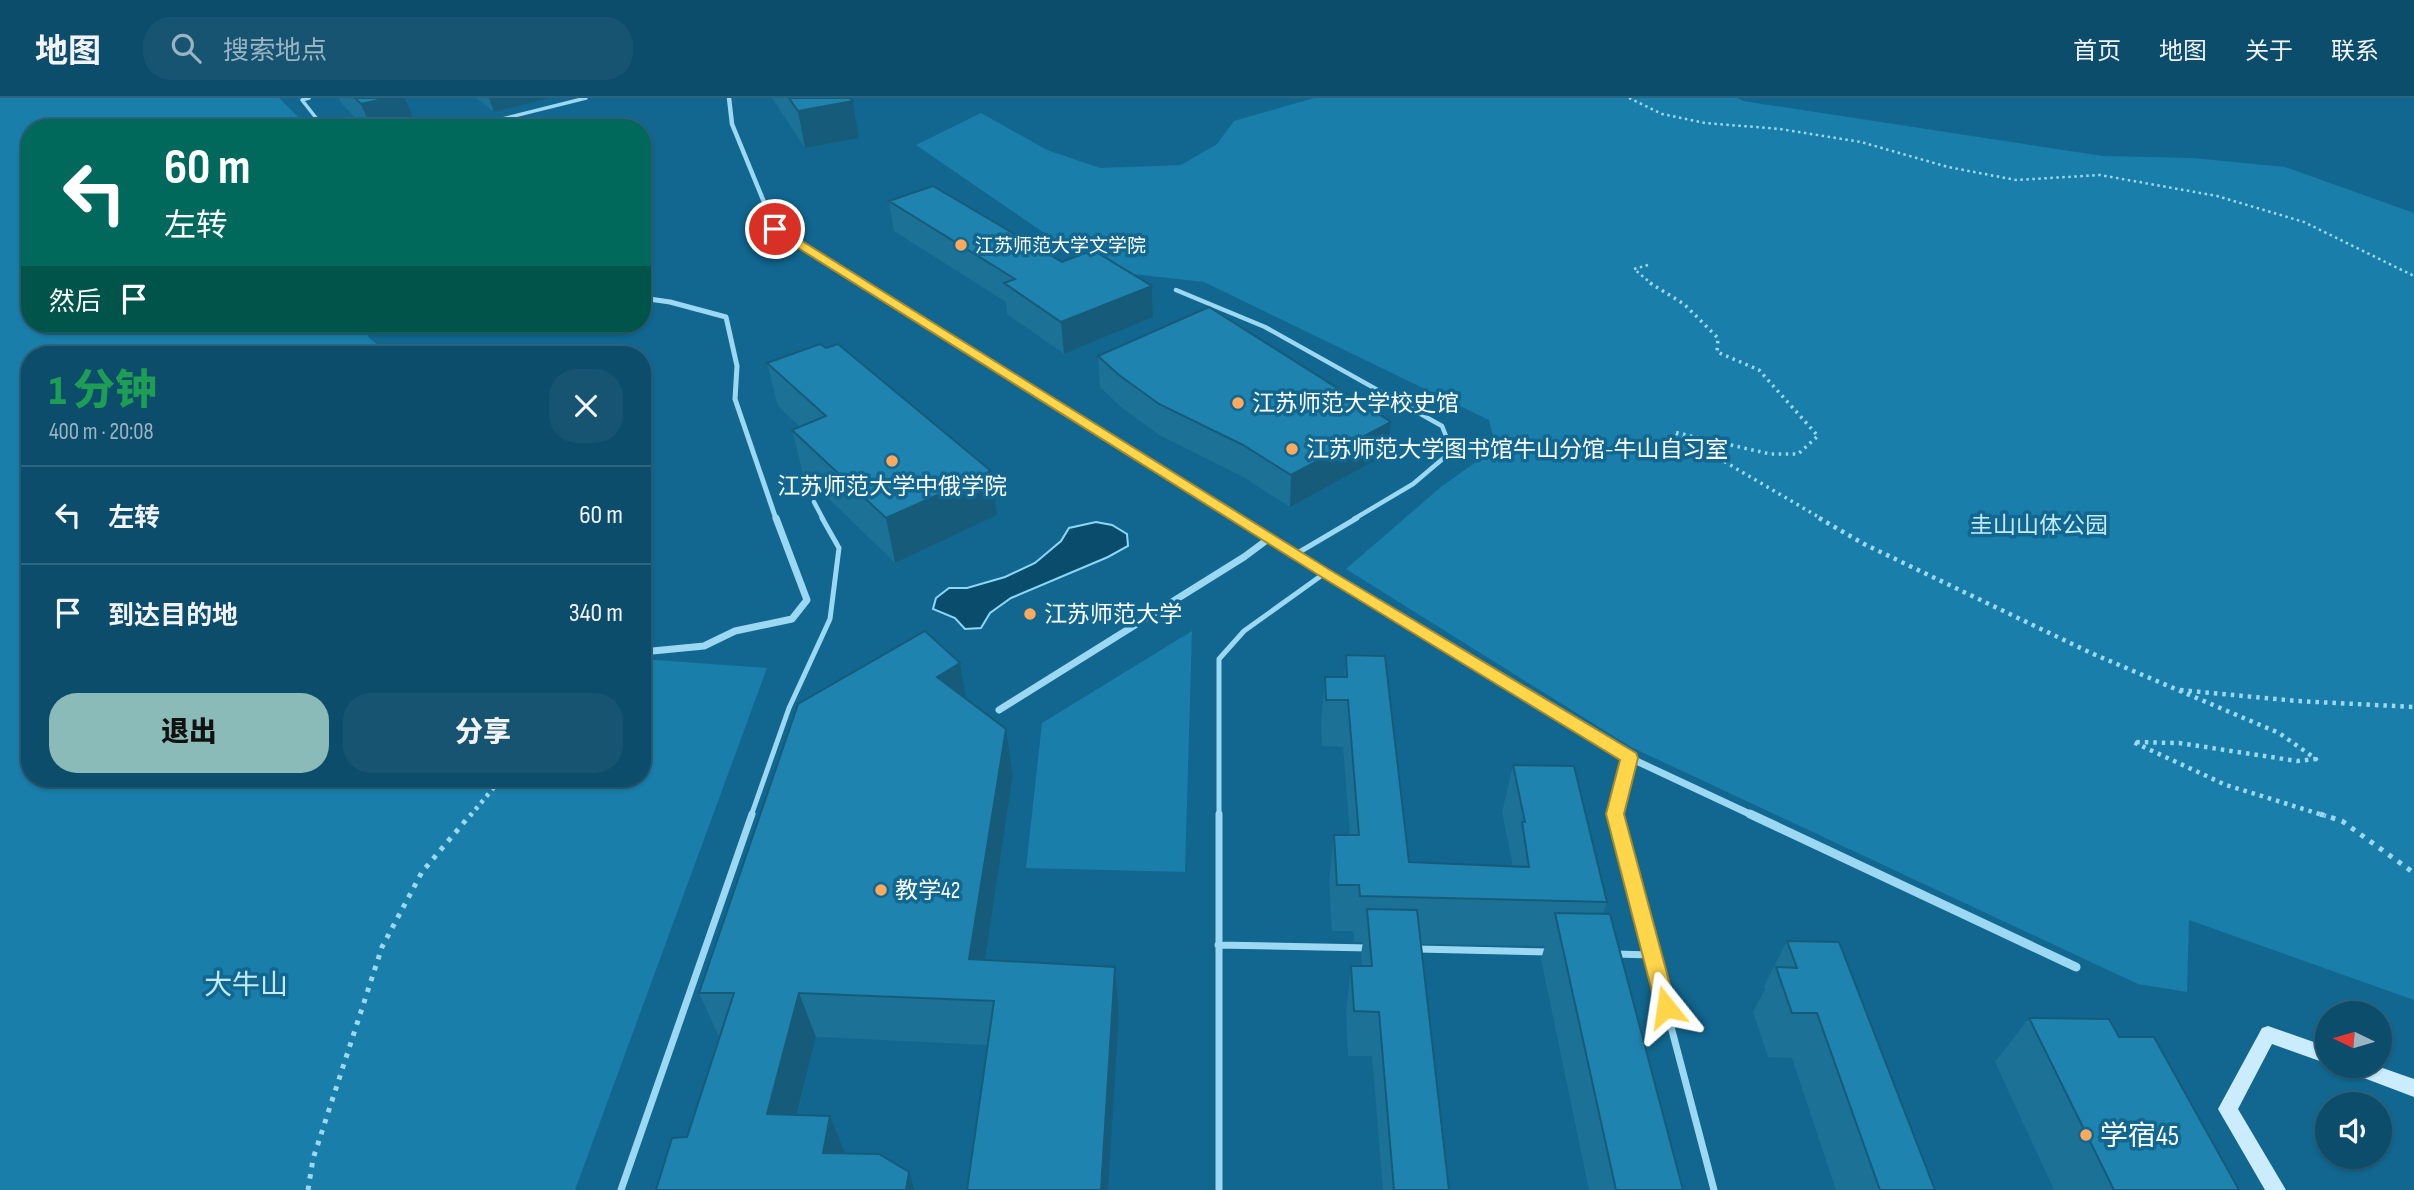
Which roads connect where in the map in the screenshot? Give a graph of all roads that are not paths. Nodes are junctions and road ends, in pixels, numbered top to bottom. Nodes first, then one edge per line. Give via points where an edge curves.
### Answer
1 (309, 98) edge
2 (586, 98) edge
3 (729, 98) edge
4 (301, 99) edge
5 (317, 119) edge
6 (506, 119) edge
7 (1176, 290) dead end
8 (651, 299) edge
9 (814, 502) dead end
10 (1271, 537) junction
11 (1296, 554) junction
12 (1325, 573) junction
13 (651, 652) edge
14 (999, 710) dead end
15 (1629, 758) junction
16 (1219, 945) junction
17 (1372, 948) edge
18 (1414, 949) edge
19 (1554, 953) edge
20 (1610, 954) edge
21 (1652, 955) junction
22 (2076, 967) dead end
23 (2315, 1051) edge
24 (2387, 1078) edge
25 (2414, 1088) edge
26 (621, 1190) edge
27 (1219, 1190) edge
28 (1714, 1190) edge
29 (2276, 1190) edge

1 - 4 lane
2 - 6 lane
3 - 10 street via 732,124 775,229
4 - 5 lane
7 - 11 lane via 1265,327 1441,426 1452,451 1413,484
8 - 13 street via 726,317 737,366 735,399 807,600 792,619 735,631 704,646
9 - 26 lane via 839,548 830,619 789,708
10 - 11 street
10 - 14 street
11 - 12 street
12 - 15 street
12 - 16 lane via 1244,631 1219,659
15 - 21 lane via 1615,814
15 - 22 street
16 - 17 lane
16 - 27 lane
18 - 19 lane
20 - 21 lane
21 - 28 lane
23 - 29 street via 2268,1034 2228,1109
24 - 25 street

